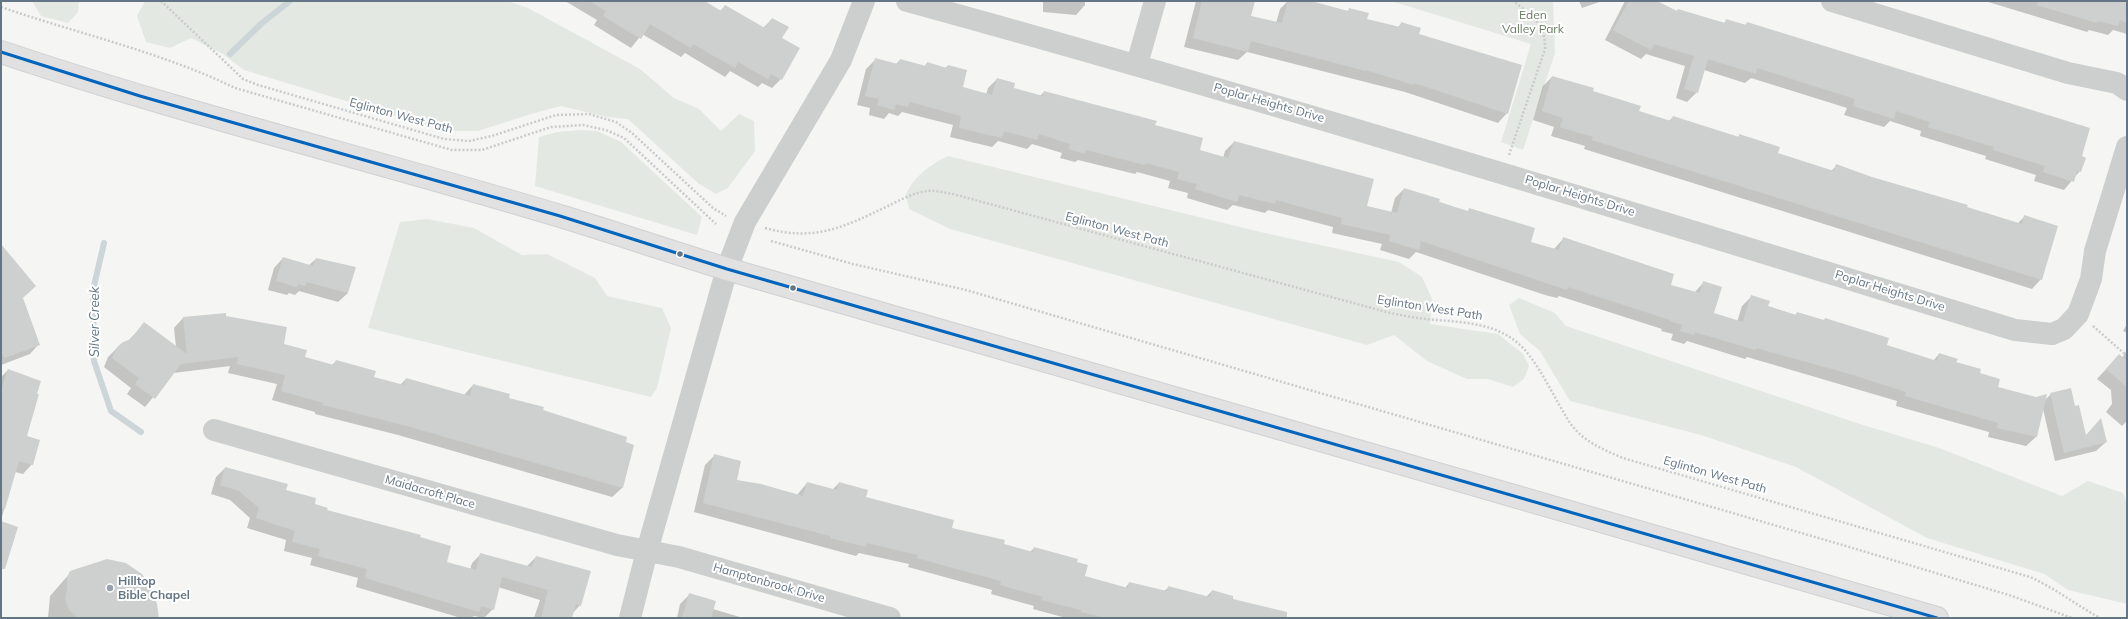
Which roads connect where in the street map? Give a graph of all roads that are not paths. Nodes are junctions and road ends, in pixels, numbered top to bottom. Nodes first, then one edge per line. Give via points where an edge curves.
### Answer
1 (864, 1) edge
2 (907, 1) edge
3 (1156, 1) edge
4 (1832, 1) edge
5 (1, 52) edge
6 (1137, 64) junction
7 (2127, 90) edge
8 (2127, 147) edge
9 (727, 269) junction
10 (214, 430) dead end
11 (647, 551) junction
12 (1889, 612) edge
13 (630, 618) edge
14 (890, 618) edge
15 (1937, 618) edge

1 - 9 street via 841,60 745,222
2 - 6 street, Poplar Heights Drive
3 - 6 street
4 - 7 street via 2068,73 2117,83
5 - 9 main road via 294,141 560,216
6 - 8 street, Poplar Heights Drive via 1504,172 2015,330 2052,334 2064,329 2078,314 2091,279 2095,251
9 - 11 street
9 - 12 main road
10 - 11 street, Maidacroft Place via 617,545
11 - 13 street
11 - 14 street, Hamptonbrook Drive via 679,556
12 - 15 main road

